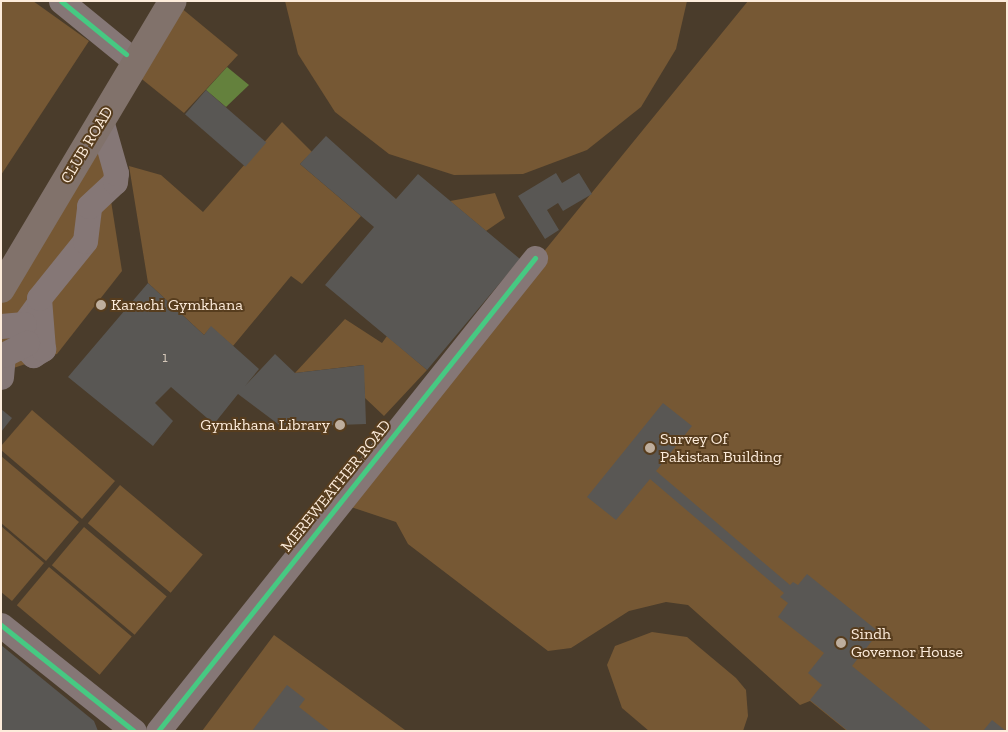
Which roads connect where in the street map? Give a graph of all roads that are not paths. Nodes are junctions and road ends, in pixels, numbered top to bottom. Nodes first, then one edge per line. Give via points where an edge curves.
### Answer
1 (61, 1) edge
2 (158, 1) edge
3 (173, 1) edge
4 (126, 54) junction
5 (101, 120) junction
6 (1, 254) edge
7 (535, 258) dead end
8 (1, 289) edge
9 (40, 303) junction
10 (18, 331) edge
11 (1, 377) edge
12 (1, 625) edge
13 (134, 731) edge
14 (158, 731) edge

1 - 4 street
2 - 4 highway, CLUB ROAD
3 - 5 highway, CLUB ROAD
4 - 6 highway, CLUB ROAD
5 - 8 highway, CLUB ROAD
5 - 9 street via 116,173 115,182 89,206 85,241 69,265 48,286
7 - 14 street, MEREWEATHER ROAD
9 - 10 street
9 - 10 street via 43,349 33,355
10 - 11 street via 3,355
12 - 13 street

